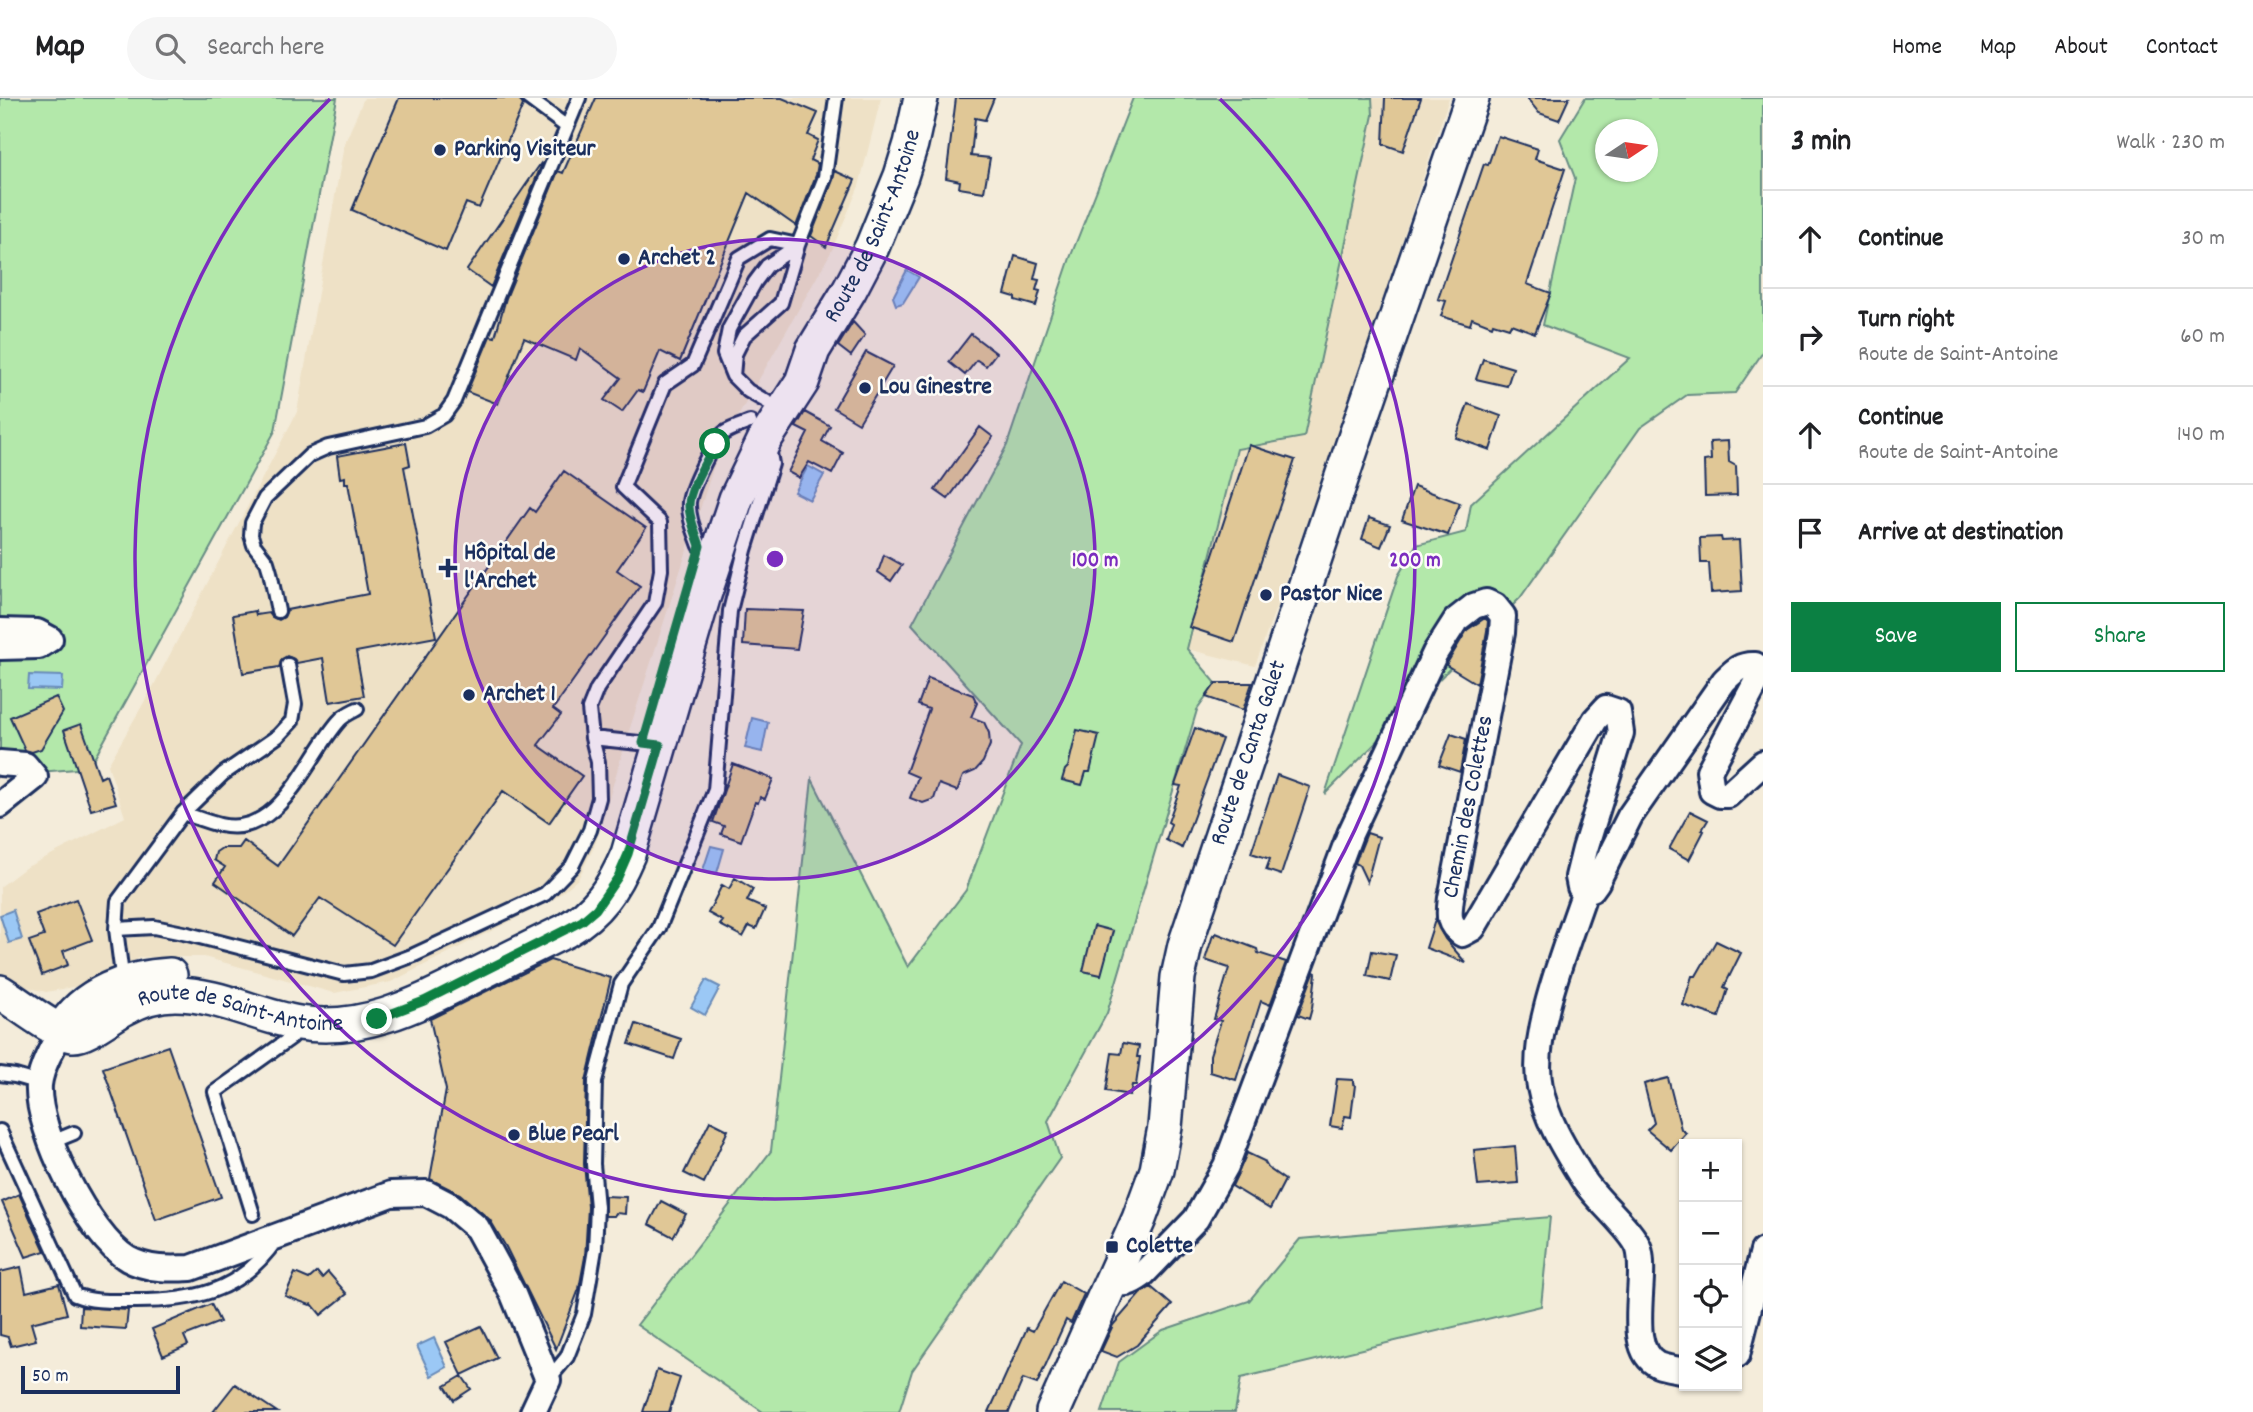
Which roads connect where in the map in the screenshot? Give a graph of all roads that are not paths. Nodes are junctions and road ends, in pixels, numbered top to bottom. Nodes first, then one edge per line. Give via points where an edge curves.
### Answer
1 (528, 98) edge
2 (579, 98) edge
3 (836, 98) edge
4 (921, 98) edge
5 (1472, 98) edge
6 (567, 127) junction
7 (798, 245) junction
8 (733, 376) junction
9 (765, 418) junction
10 (278, 611) dead end
11 (0, 631) edge
12 (0, 647) edge
13 (288, 665) dead end
14 (358, 709) dead end
15 (592, 738) junction
16 (652, 744) junction
17 (0, 763) edge
18 (1763, 763) edge
19 (0, 805) edge
20 (183, 813) junction
21 (1585, 891) junction
22 (116, 929) junction
23 (123, 983) junction
24 (0, 992) edge
25 (300, 1013) junction
26 (102, 1021) junction
27 (62, 1030) junction
28 (0, 1074) edge
29 (39, 1083) junction
30 (0, 1131) edge
31 (253, 1214) dead end
32 (280, 1234) junction
33 (1763, 1251) edge
34 (1112, 1280) junction
35 (1742, 1335) edge
36 (1679, 1370) edge
37 (548, 1380) junction
38 (533, 1412) edge
39 (1054, 1412) edge

1 - 6 lane
2 - 6 lane
3 - 7 lane via 825,177
4 - 9 street, Route de Saint-Antoine via 887,216 813,351 789,372
5 - 34 street, Route de Canta Galet via 1185,945 1157,1170
6 - 10 lane via 454,401 444,415 425,426 310,455 257,510 251,535 267,562
7 - 8 lane via 780,303 744,336 735,354
7 - 8 lane via 767,266 729,329 724,354
7 - 15 lane via 770,239 739,258 693,365 665,384 623,487 660,522 661,570 655,603 597,689 589,709
8 - 9 lane
9 - 16 street, Route de Saint-Antoine
9 - 16 street, Route de Saint-Antoine via 732,453 700,546
9 - 37 lane via 772,464 730,611 715,790 659,928 621,984 595,1081 596,1249 584,1314 567,1357
11 - 12 street via 37,632 50,639 39,646
13 - 20 lane via 295,704 292,721 223,774
14 - 20 lane via 341,718 284,800 266,818 222,826
15 - 16 lane
15 - 22 lane via 599,798 572,866 545,894 414,955 371,971 344,974 154,927
16 - 25 street, Route de Saint-Antoine via 628,854 608,894 582,921 377,1019 333,1024
17 - 19 street via 25,765 35,777
18 - 21 street via 1728,795 1712,791 1709,771 1715,755 1758,679 1755,665 1747,664 1724,681 1630,816 1597,881
20 - 22 lane via 118,901
21 - 34 street, Chemin des Colettes via 1578,877 1621,733 1618,712 1606,708 1473,928 1462,934 1452,927 1451,898 1502,633 1503,616 1495,606 1486,602 1474,606 1456,620 1436,653 1350,834 1226,1166 1196,1219 1142,1275 1122,1284
21 - 36 street via 1546,1013 1538,1056 1539,1087 1585,1183 1638,1246 1640,1343 1658,1365
22 - 23 lane
23 - 25 street, Route de Saint-Antoine via 158,975 197,975
23 - 26 lane via 120,1001
23 - 27 street, Route de Saint-Antoine via 79,1007
24 - 27 street
25 - 26 street, Route de Saint-Antoine via 172,993 150,997
25 - 31 lane via 292,1037 215,1092
26 - 27 street, Route de Saint-Antoine via 83,1033 72,1035
27 - 29 street, Route de Saint-Antoine
28 - 29 lane
29 - 32 street, Route de Saint-Antoine via 47,1130 63,1137 75,1195 101,1235 128,1259 159,1269 191,1268
30 - 32 lane via 75,1295 89,1301 201,1296 243,1276 262,1260
32 - 37 street, Route de Saint-Antoine via 391,1194 426,1194 451,1206 477,1228 513,1294
33 - 35 street
34 - 39 street, Route de Canta Galet
37 - 38 street

